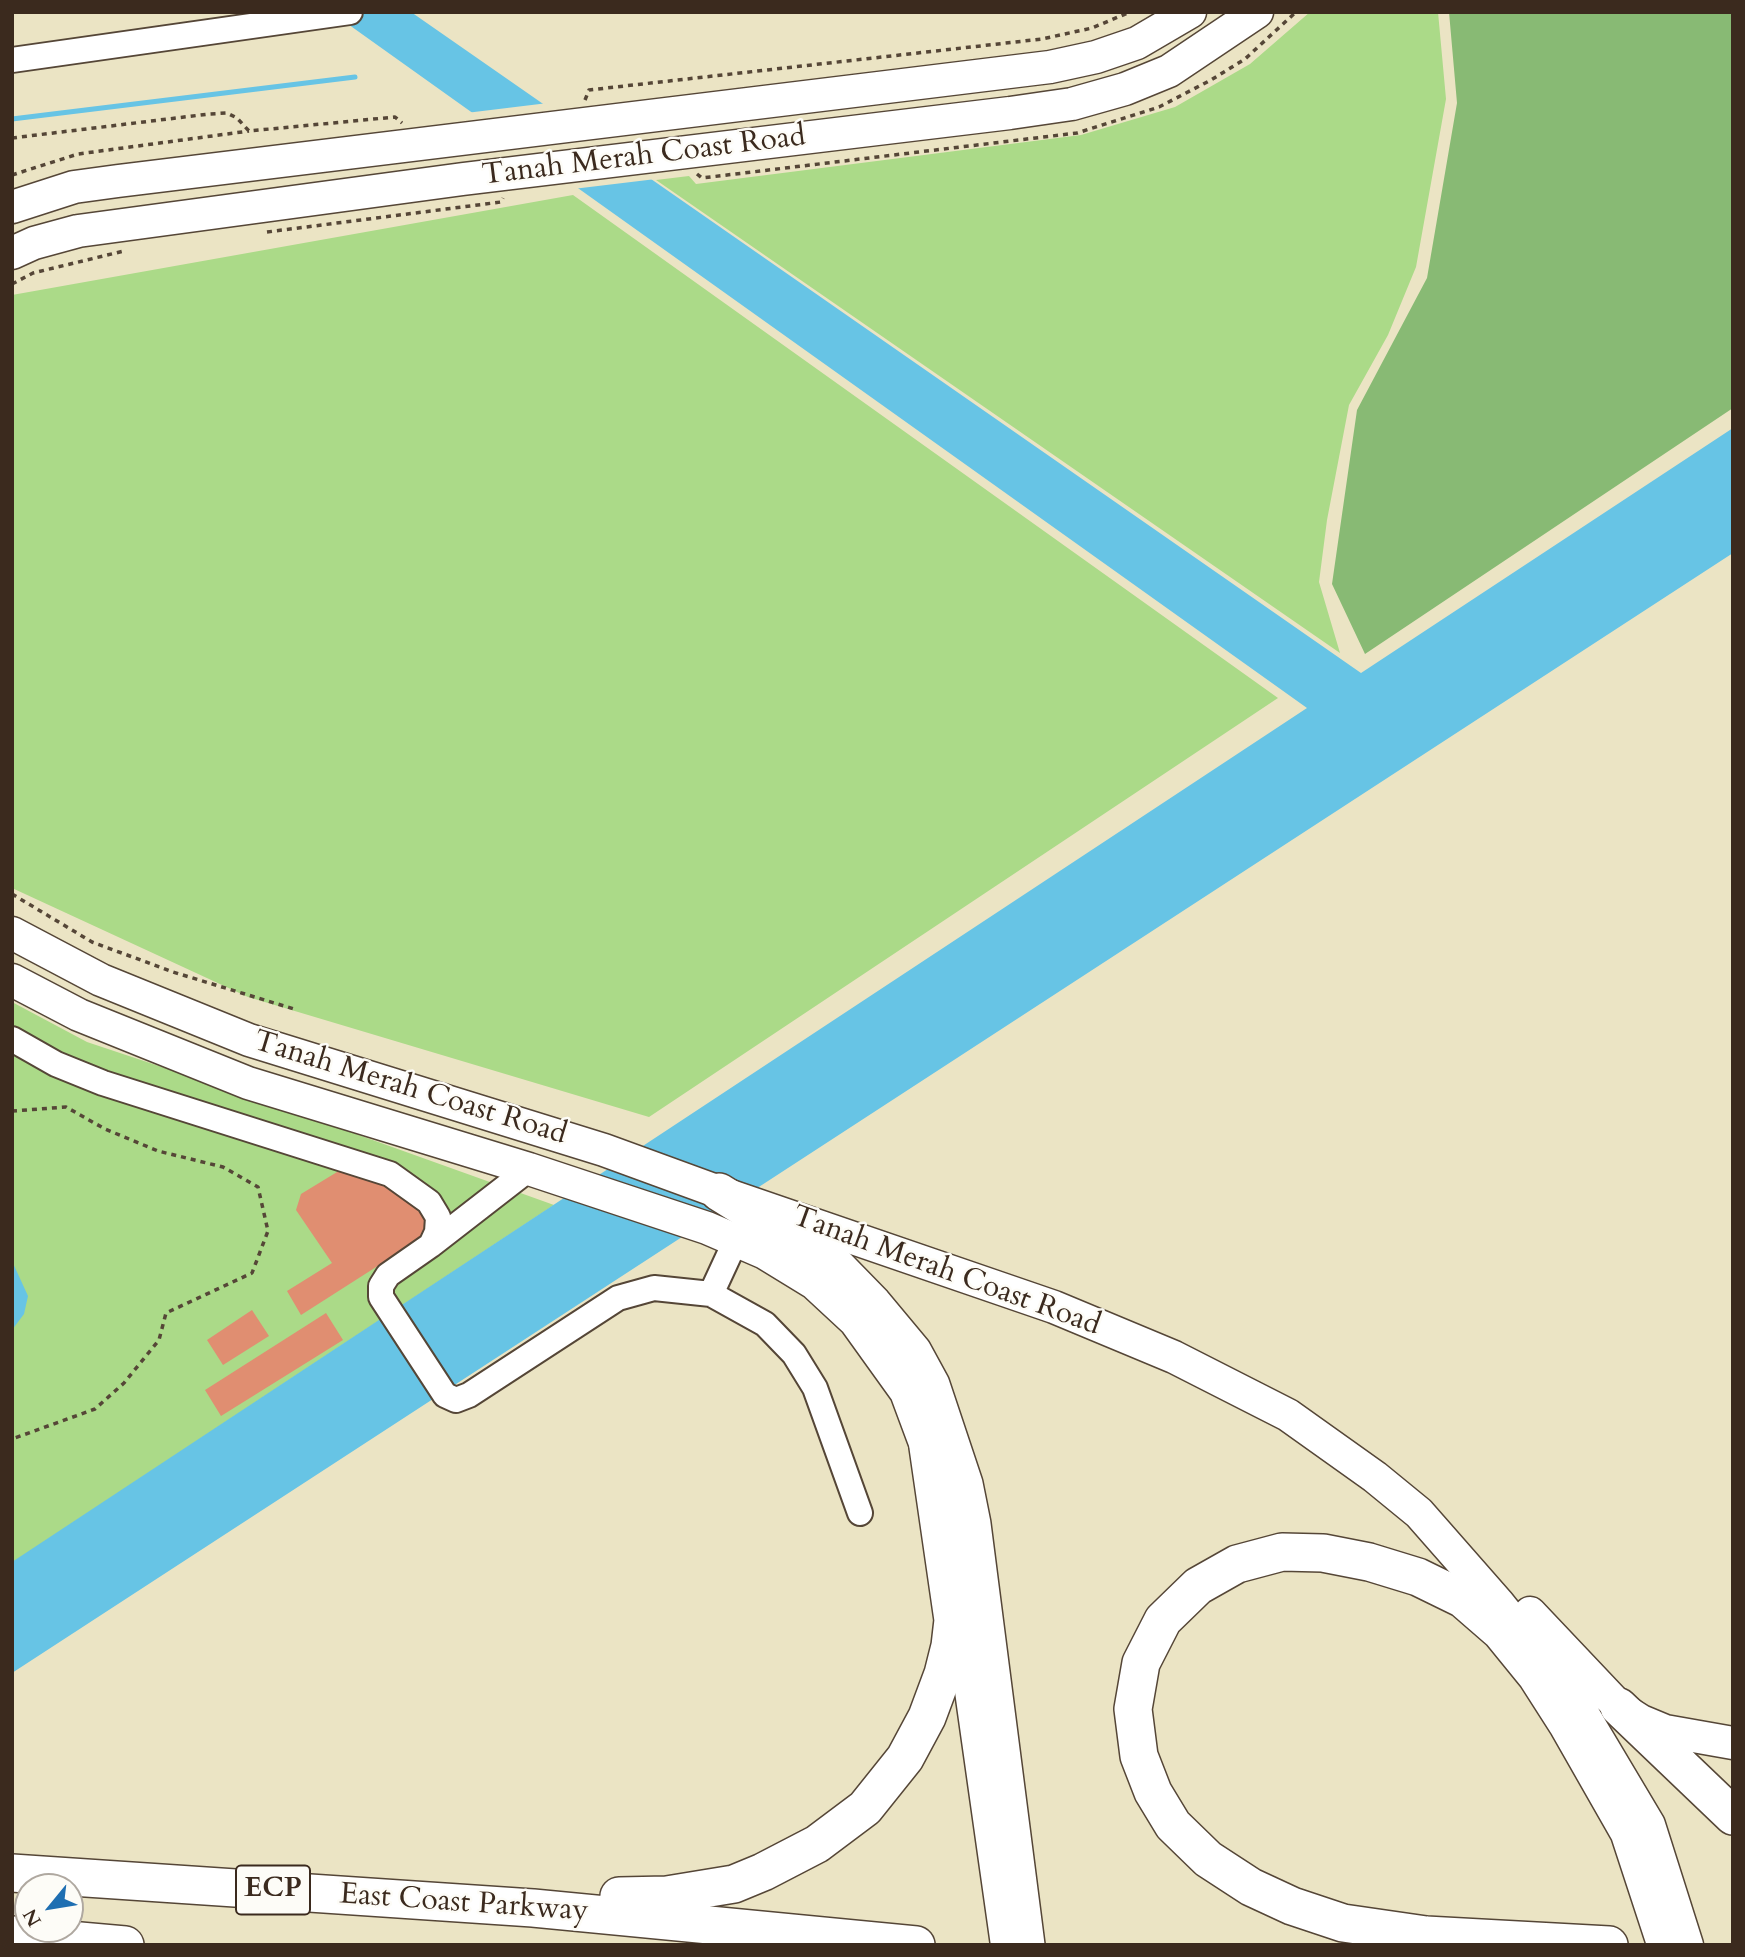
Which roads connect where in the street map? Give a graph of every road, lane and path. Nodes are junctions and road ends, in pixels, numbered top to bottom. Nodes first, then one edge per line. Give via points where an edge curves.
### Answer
1 (350, 12) edge
2 (1129, 12) edge
3 (1190, 12) edge
4 (1257, 12) edge
5 (12, 60) edge
6 (590, 112) junction
7 (249, 131) junction
8 (424, 132) junction
9 (12, 138) edge
10 (12, 174) edge
11 (505, 193) dead end
12 (12, 207) edge
13 (255, 234) dead end
14 (124, 251) dead end
15 (12, 253) edge
16 (12, 284) edge
17 (12, 894) edge
18 (12, 933) edge
19 (12, 980) edge
20 (294, 1009) dead end
21 (12, 1039) edge
22 (249, 1040) junction
23 (248, 1083) junction
24 (12, 1111) edge
25 (543, 1174) junction
26 (719, 1192) junction
27 (736, 1240) junction
28 (431, 1245) junction
29 (711, 1294) junction
30 (12, 1438) edge
31 (928, 1447) junction
32 (860, 1513) dead end
33 (1419, 1513) junction
34 (1619, 1707) junction
35 (1733, 1743) edge
36 (1733, 1816) edge
37 (12, 1873) edge
38 (1009, 1888) junction
39 (1661, 1892) junction
40 (533, 1908) junction
41 (12, 1935) edge
42 (125, 1945) edge
43 (916, 1945) edge
44 (1007, 1945) edge
45 (1026, 1945) edge
46 (1609, 1945) edge
47 (1666, 1945) edge
48 (1687, 1945) edge

1 - 5 lane
2 - 6 path via 1092,28 1042,39 589,90
3 - 6 main road, Tanah Merah Coast Road via 1137,43 1050,67
4 - 15 main road, Tanah Merah Coast Road via 1169,71 1072,104 78,231
6 - 8 main road, Tanah Merah Coast Road
7 - 8 path via 395,117
7 - 9 path via 237,118 218,113
7 - 10 path via 78,154
8 - 12 main road, Tanah Merah Coast Road via 74,187
11 - 13 path via 501,202
14 - 16 path via 33,273
17 - 20 path via 92,942
18 - 22 main road, Tanah Merah Coast Road via 101,981
19 - 23 main road, Tanah Merah Coast Road via 79,1015
21 - 28 lane via 103,1083 390,1174 429,1202 438,1217
22 - 23 main road via 239,1057
22 - 26 main road, Tanah Merah Coast Road via 604,1150
23 - 25 main road, Tanah Merah Coast Road
24 - 30 path via 66,1107 158,1151 223,1167 258,1187 268,1231 252,1273 166,1312 159,1340 124,1383 95,1409
25 - 27 main road, Tanah Merah Coast Road
25 - 28 lane
26 - 33 main road, Tanah Merah Coast Road via 1054,1307 1174,1357 1288,1415
26 - 38 highway via 833,1264 913,1352 931,1385 964,1484 972,1524
27 - 29 lane
27 - 31 main road, Tanah Merah Coast Road via 814,1283 855,1321 906,1392
28 - 29 lane via 387,1275 381,1297 445,1395 456,1400 618,1298 654,1288
29 - 32 lane via 765,1324 794,1354 815,1388
31 - 38 main road, Tanah Merah Coast Road via 947,1520
31 - 40 highway via 951,1600 950,1646 927,1717 905,1758 865,1808 817,1844 734,1884 667,1895 554,1897
33 - 34 main road via 1509,1591
33 - 39 main road, Tanah Merah Coast Road via 1571,1694 1649,1825
34 - 35 main road via 1665,1731
34 - 36 highway
37 - 40 highway, East Coast Parkway / ECP
38 - 44 main road, Tanah Merah Coast Road
38 - 45 highway
39 - 46 highway via 1536,1675 1501,1632 1463,1600 1418,1577 1369,1562 1324,1553 1282,1552 1237,1564 1198,1586 1163,1620 1141,1663 1133,1709 1139,1756 1153,1792 1174,1825 1208,1858 1251,1887 1343,1923 1426,1935
39 - 47 highway
39 - 48 main road, Tanah Merah Coast Road
40 - 43 highway, East Coast Parkway / ECP
41 - 42 highway

